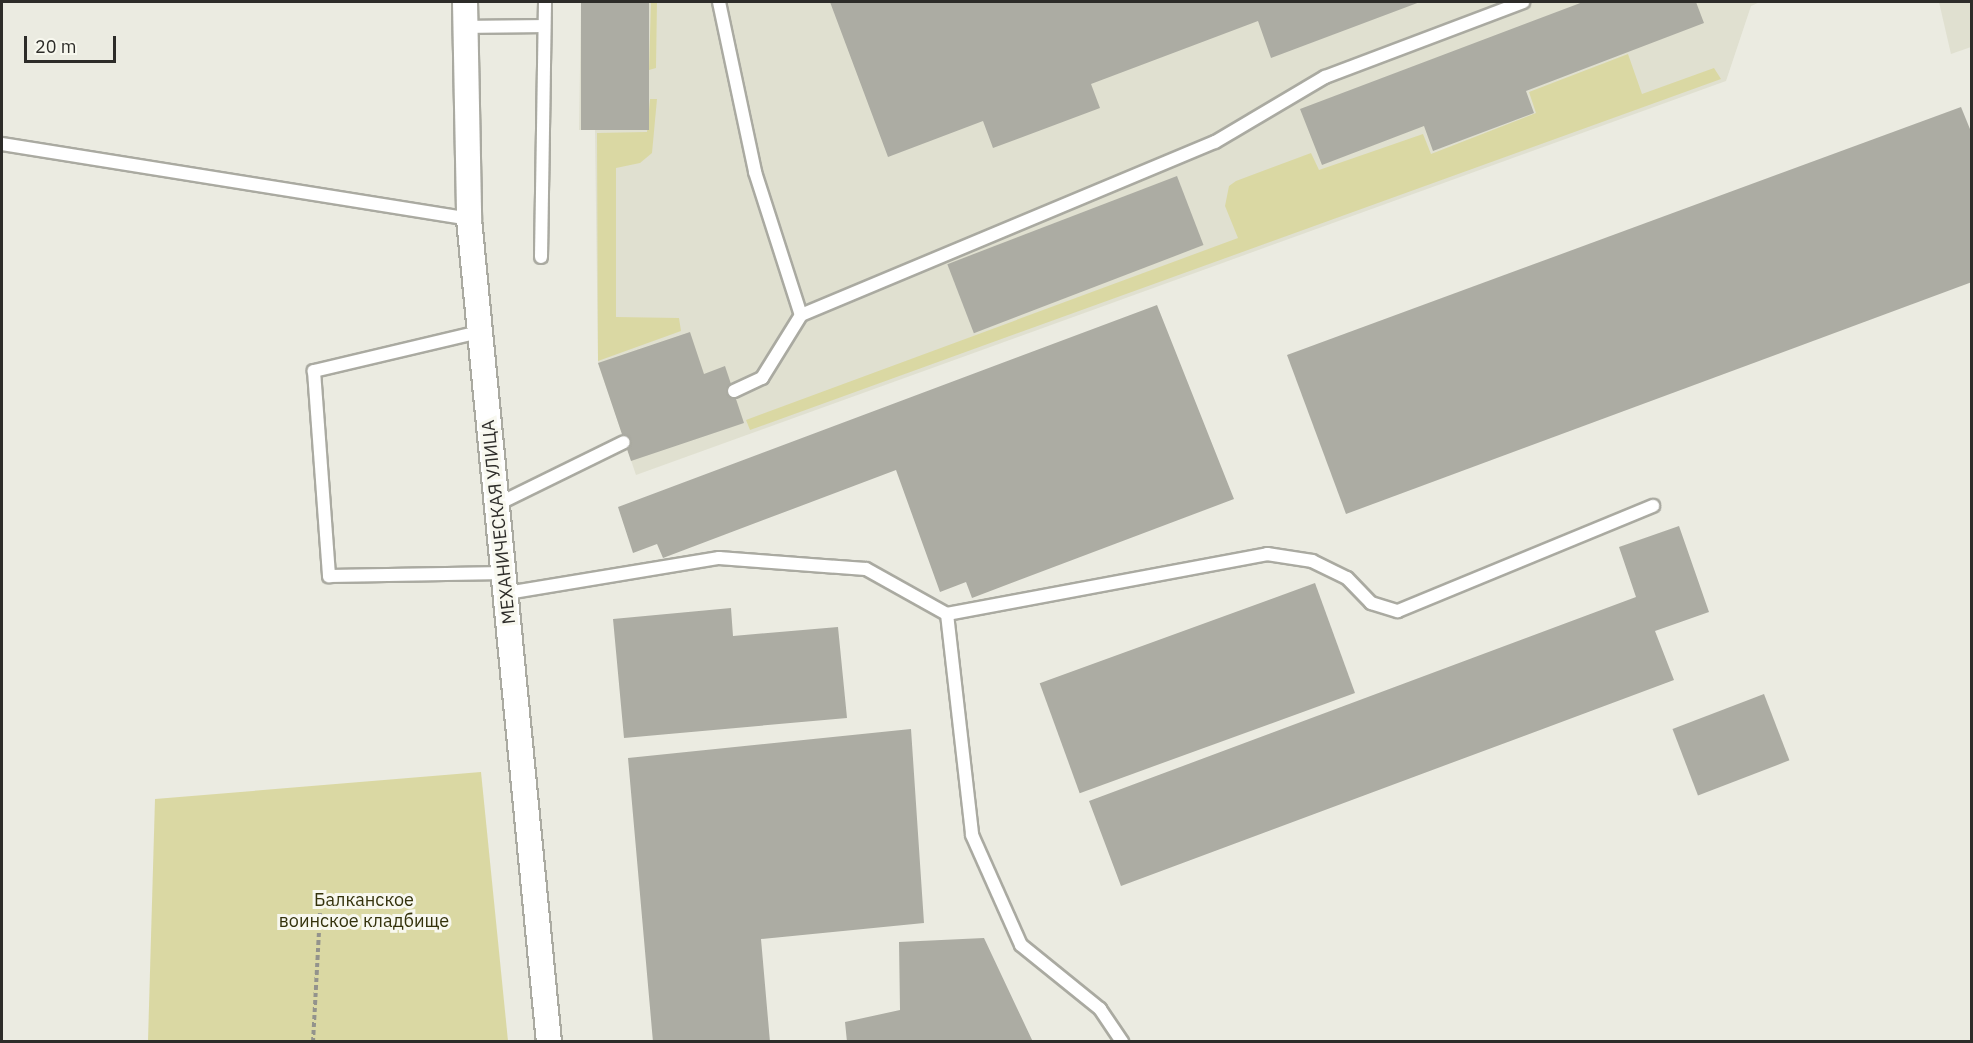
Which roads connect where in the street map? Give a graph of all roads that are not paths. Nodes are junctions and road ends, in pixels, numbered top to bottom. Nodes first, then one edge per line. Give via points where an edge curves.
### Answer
1 (465, 2) edge
2 (544, 2) edge
3 (719, 2) edge
4 (1523, 2) edge
5 (543, 26) junction
6 (464, 27) junction
7 (2, 144) edge
8 (469, 219) junction
9 (541, 257) dead end
10 (801, 315) junction
11 (479, 332) junction
12 (734, 391) dead end
13 (624, 442) dead end
14 (498, 504) junction
15 (1653, 506) dead end
16 (506, 583) junction
17 (947, 614) junction
18 (549, 1041) edge
19 (1122, 1041) edge

1 - 6 street, МЕХАНИЧЕСКАЯ УЛИЦА
2 - 5 lane
3 - 10 lane via 755,172
4 - 10 lane via 1325,77 1215,142
5 - 6 lane
5 - 9 lane
6 - 8 street, МЕХАНИЧЕСКАЯ УЛИЦА
7 - 8 lane
8 - 11 street, МЕХАНИЧЕСКАЯ УЛИЦА
10 - 12 lane via 762,378
11 - 14 street, МЕХАНИЧЕСКАЯ УЛИЦА
11 - 16 lane via 314,371 329,576
13 - 14 lane
14 - 16 street, МЕХАНИЧЕСКАЯ УЛИЦА
15 - 17 lane via 1398,611 1371,603 1347,578 1312,561 1266,554
16 - 17 lane via 719,558 866,570
16 - 18 street, МЕХАНИЧЕСКАЯ УЛИЦА
17 - 19 lane via 972,835 1021,945 1100,1009

